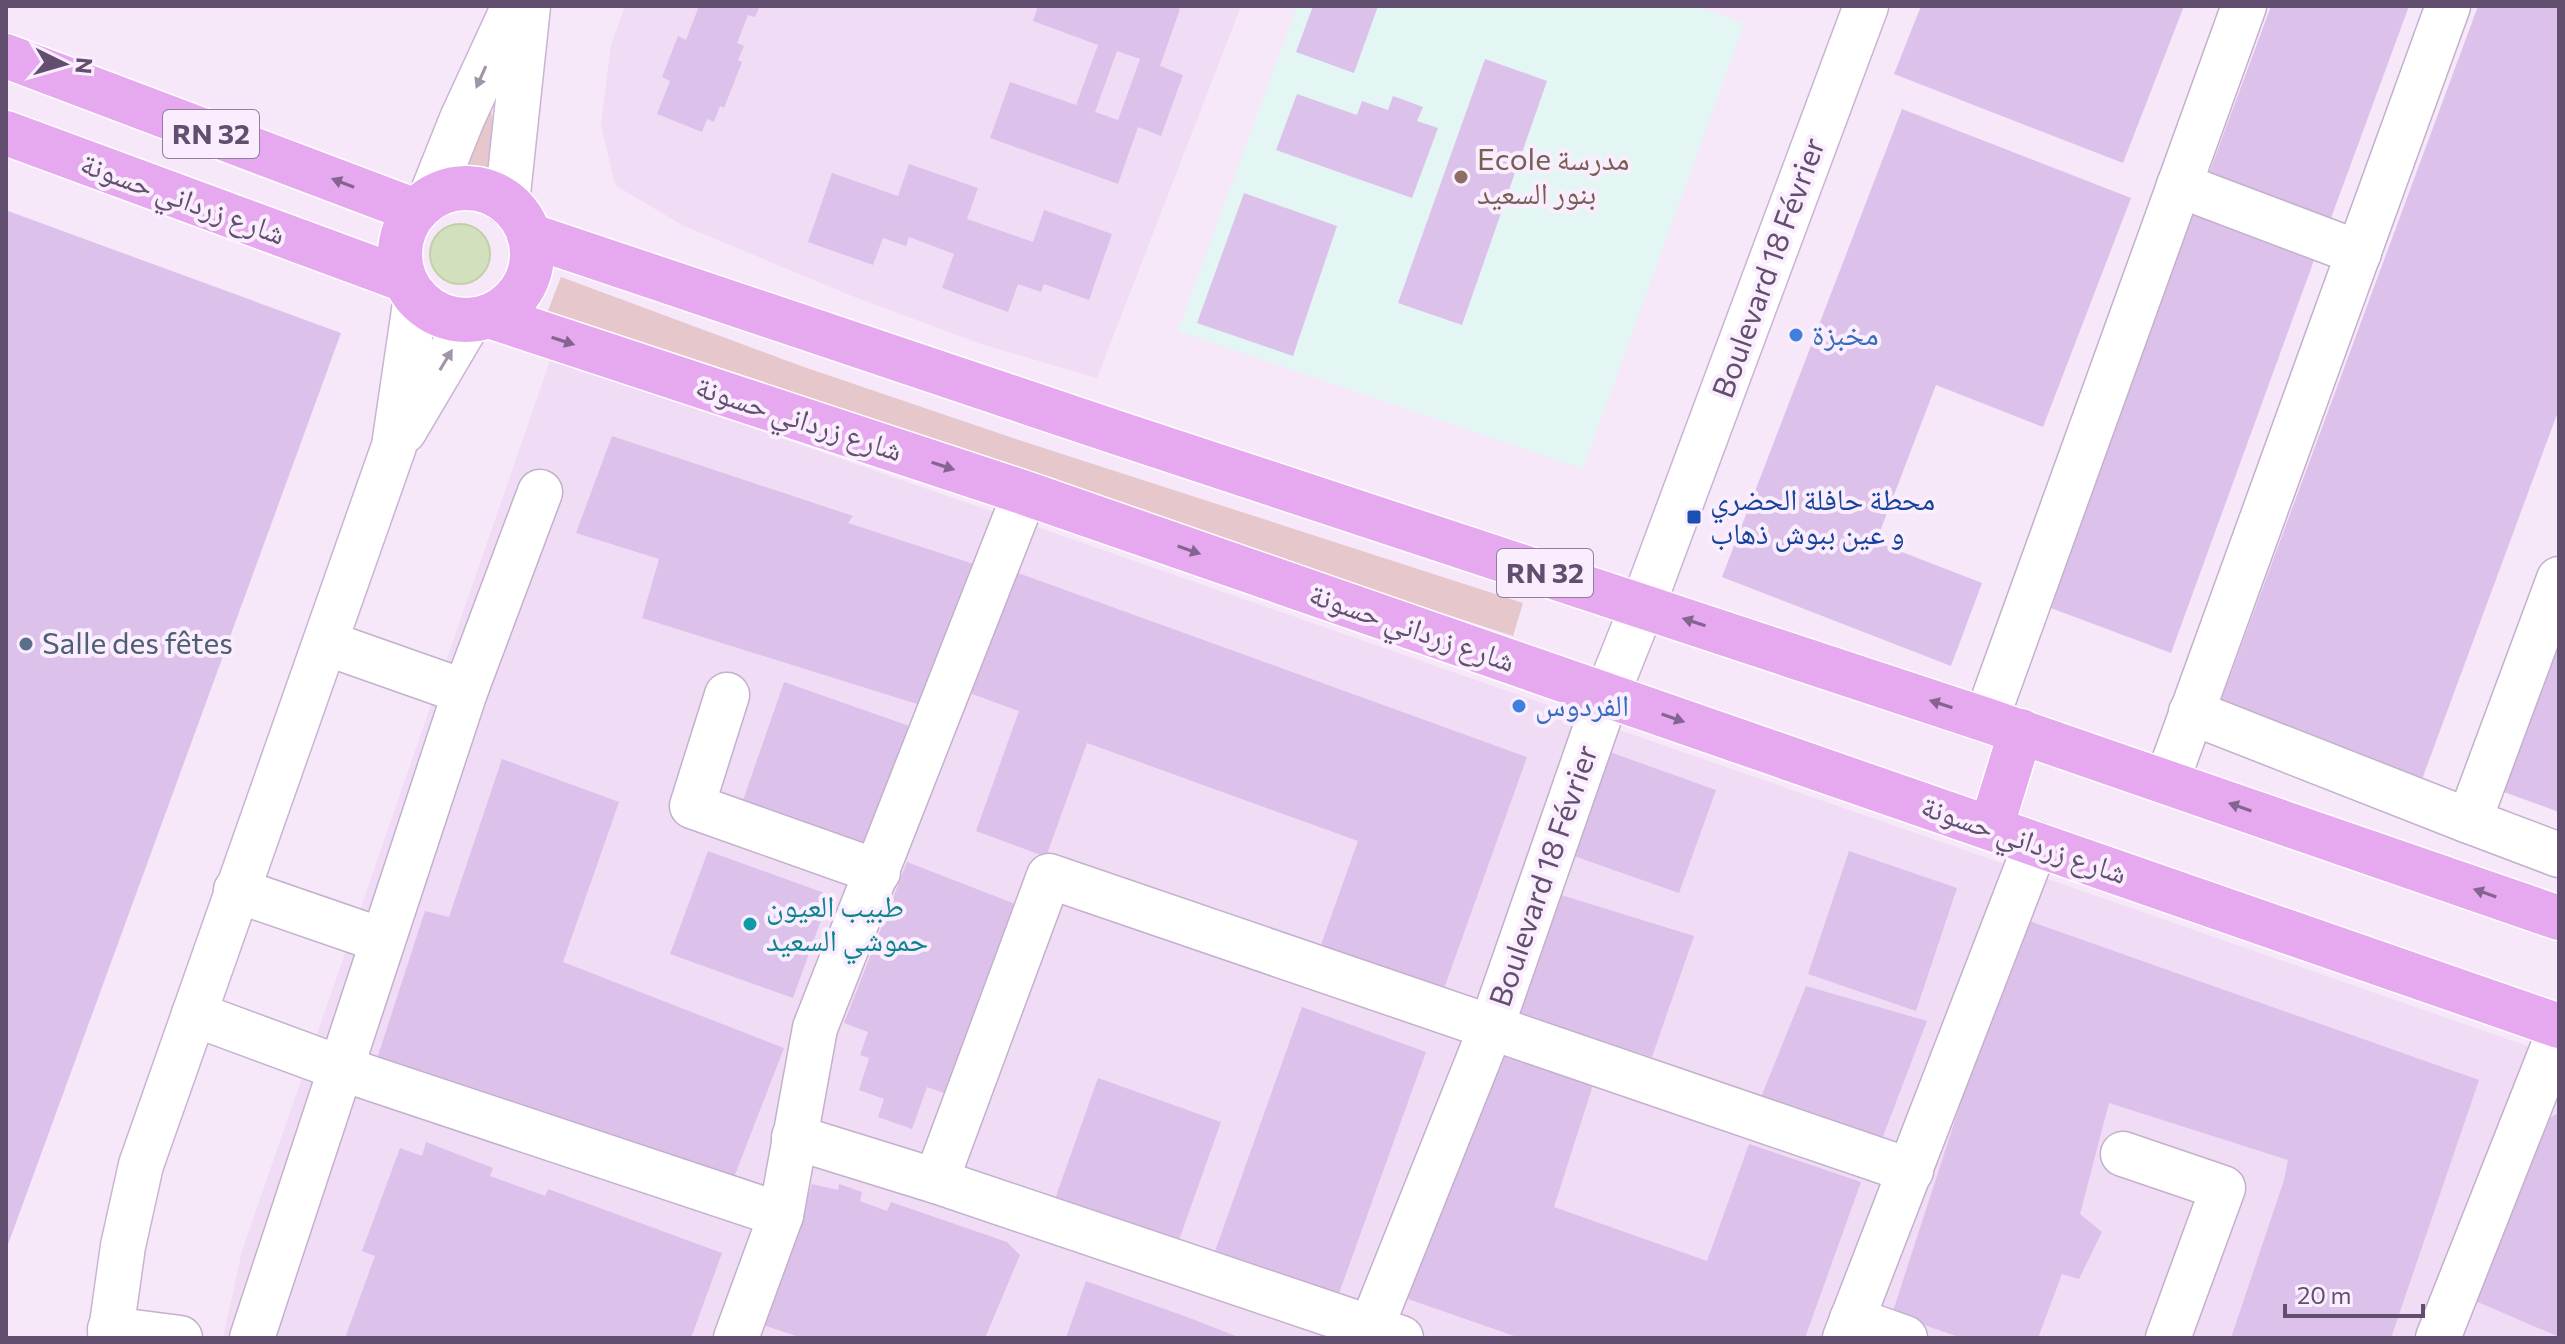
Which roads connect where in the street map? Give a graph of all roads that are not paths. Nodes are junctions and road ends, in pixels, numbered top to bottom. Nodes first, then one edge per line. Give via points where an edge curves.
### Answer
1 (514, 6) edge
2 (528, 6) edge
3 (1866, 6) edge
4 (2244, 6) edge
5 (2448, 6) edge
6 (6, 56) edge
7 (6, 133) edge
8 (2179, 185) junction
9 (423, 205) junction
10 (518, 219) junction
11 (2359, 253) junction
12 (410, 289) junction
13 (479, 319) junction
14 (394, 446) junction
15 (540, 492) dead end
16 (1025, 493) junction
17 (2559, 579) edge
18 (1643, 605) junction
19 (326, 643) junction
20 (465, 692) junction
21 (727, 695) dead end
22 (1607, 695) junction
23 (2191, 712) junction
24 (2004, 725) junction
25 (2167, 781) junction
26 (2469, 821) junction
27 (1991, 828) junction
28 (2036, 844) junction
29 (2559, 855) edge
30 (878, 872) junction
31 (236, 890) junction
32 (2559, 918) edge
33 (381, 940) junction
34 (194, 1014) junction
35 (1491, 1028) junction
36 (2559, 1029) edge
37 (340, 1068) junction
38 (794, 1137) junction
39 (2123, 1154) dead end
40 (1911, 1171) junction
41 (936, 1181) junction
42 (781, 1215) junction
43 (1849, 1328) edge
44 (110, 1334) edge
45 (1379, 1335) edge
46 (180, 1338) edge
47 (252, 1338) edge
48 (736, 1338) edge
49 (1905, 1338) edge
50 (2168, 1338) edge
51 (2438, 1338) edge

1 -> 9 street
2 - 10 street
3 - 18 street, Boulevard 18 Février
4 - 8 street
5 - 11 street
9 -> 6 main road, RN 32
7 - 12 main road, شارع زرداني حسونة / RN 32
8 - 11 street
8 - 24 street
9 - 10 main road via 449,190 470,188 490,192
9 - 12 main road via 401,244 400,263
10 - 13 main road via 532,251 526,283 504,308
10 - 18 main road, RN 32 via 1124,435
11 - 23 street
12 - 13 main road via 431,311 450,319
12 - 14 street
14 -> 13 street
13 -> 16 main road, شارع زرداني حسونة
14 - 19 street
15 - 20 street
16 -> 22 main road, شارع زرداني حسونة
16 - 30 street
17 - 26 street
18 - 22 street, Boulevard 18 Février
24 -> 18 main road, RN 32
19 - 20 street
19 - 31 street
20 - 33 street
21 - 30 street via 692,806
22 -> 27 main road, شارع زرداني حسونة
22 - 35 street, Boulevard 18 Février
23 - 25 street
23 - 26 street
24 - 25 main road, RN 32
24 - 27 main road
32 -> 25 main road, RN 32
26 - 29 street
27 - 28 main road, شارع زرداني حسونة
28 - 36 main road, شارع زرداني حسونة
28 - 40 street
30 - 38 street via 815,1028
31 - 33 street
31 - 34 street
33 - 37 street
34 - 37 street
34 - 44 street via 141,1165
35 - 40 street
35 - 41 street via 1049,876
35 - 45 street, Boulevard 18 Février
36 - 51 street
37 - 42 street
37 - 47 street
38 - 41 street
38 - 42 street
39 - 50 street via 2223,1188
40 - 43 street
41 - 45 street
42 - 48 street
43 - 49 street
44 - 46 street

